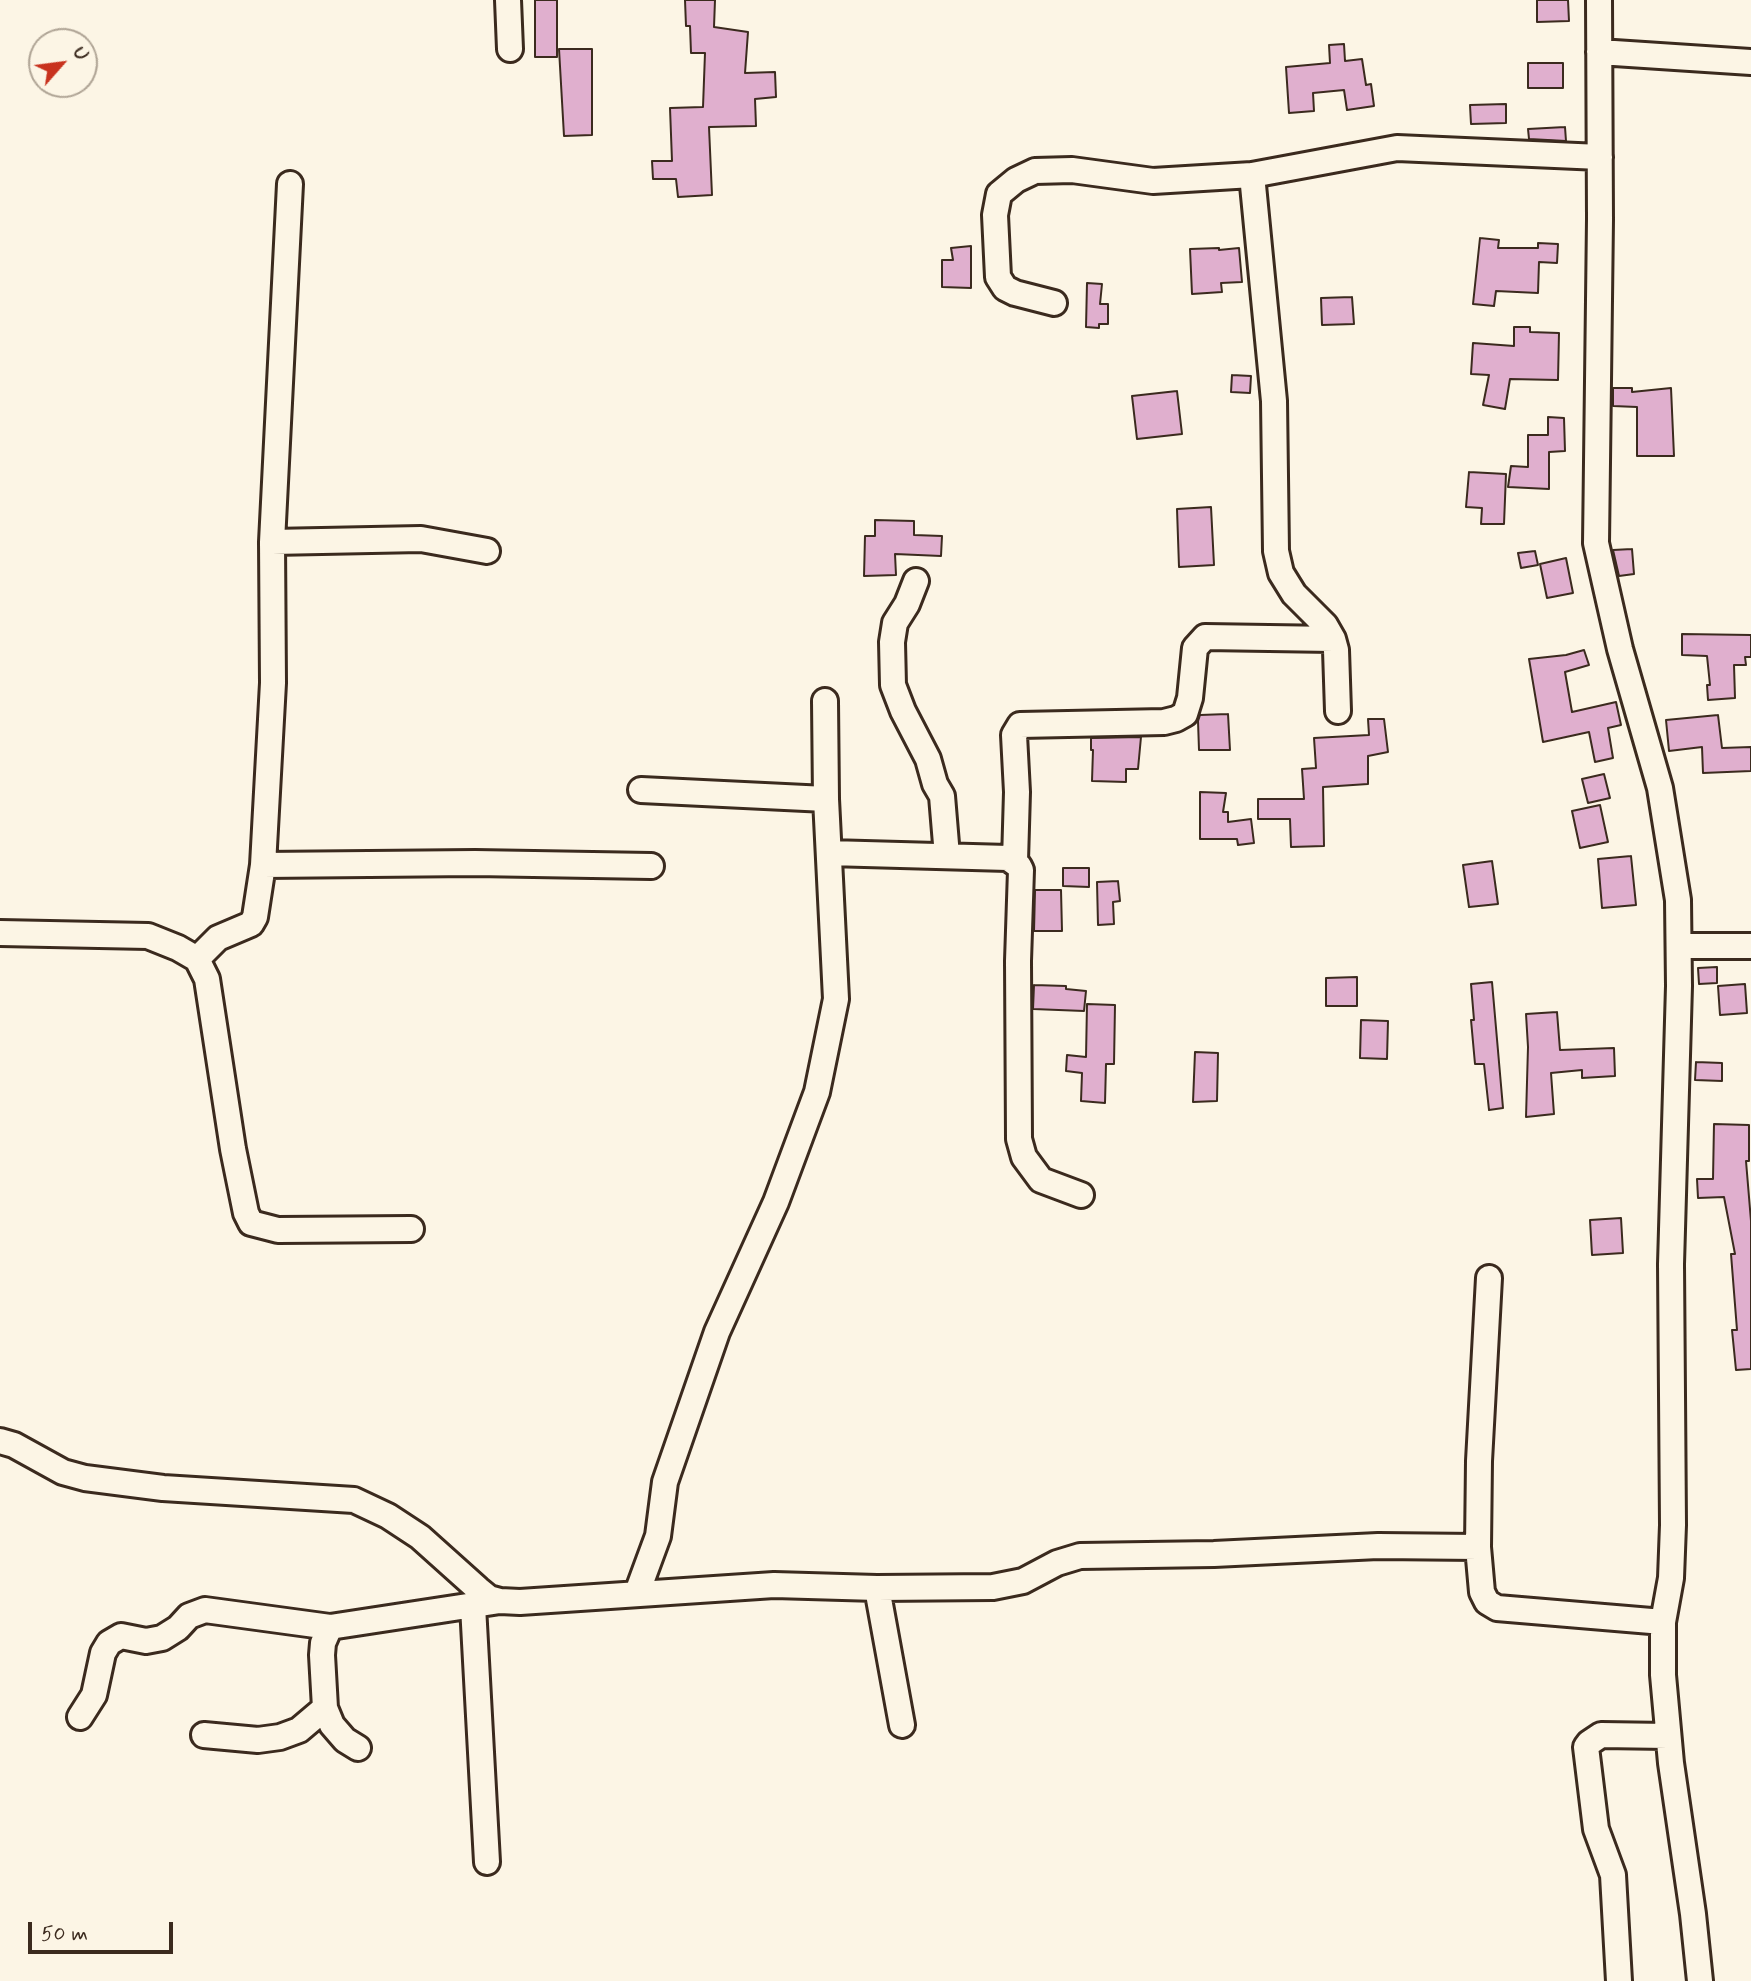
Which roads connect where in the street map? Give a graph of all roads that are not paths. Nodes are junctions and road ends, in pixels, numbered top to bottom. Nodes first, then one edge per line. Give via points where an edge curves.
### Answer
1 (508, 0) edge
2 (1599, 0) edge
3 (510, 49) dead end
4 (1599, 52) junction
5 (1751, 62) edge
6 (1600, 157) junction
7 (1251, 175) junction
8 (290, 184) dead end
9 (1054, 303) dead end
10 (272, 542) junction
11 (487, 551) dead end
12 (916, 581) dead end
13 (1333, 639) junction
14 (825, 701) dead end
15 (1338, 710) dead end
16 (641, 790) dead end
17 (826, 799) junction
18 (829, 853) junction
19 (947, 856) junction
20 (1015, 861) junction
21 (264, 865) junction
22 (650, 866) dead end
23 (0, 933) edge
24 (1680, 946) junction
25 (1751, 946) edge
26 (197, 959) junction
27 (1081, 1195) dead end
28 (411, 1229) dead end
29 (1489, 1278) dead end
30 (0, 1441) edge
31 (1478, 1547) junction
32 (877, 1588) junction
33 (637, 1593) junction
34 (500, 1601) junction
35 (473, 1606) junction
36 (1663, 1622) junction
37 (330, 1628) junction
38 (325, 1707) junction
39 (80, 1717) dead end
40 (902, 1725) dead end
41 (204, 1735) dead end
42 (1668, 1736) junction
43 (358, 1748) dead end
44 (487, 1862) dead end
45 (1619, 1981) edge
46 (1700, 1981) edge

1 - 3 street
2 - 4 street
4 - 5 street
4 - 6 street
6 - 7 street via 1397,148
6 - 24 street via 1596,543 1620,649 1660,788 1678,900
7 - 9 street via 1153,181 1072,170 1035,172 1016,180 999,194 995,215 998,277 1015,293
7 - 13 street via 1274,401 1276,551 1281,573 1294,594
8 - 10 street
10 - 11 street via 421,539
10 - 21 street via 273,683
12 - 19 street via 895,623 893,685 942,796
13 - 15 street
13 - 20 street via 1205,637 1195,648 1185,714 1176,719 1020,724 1014,735
14 - 17 street
16 - 17 street
17 - 18 street
18 - 19 street
18 - 33 street via 836,999 817,1091 776,1202 716,1332 664,1482 658,1536
19 - 20 street
20 - 27 street via 1021,870 1019,1139 1024,1157 1041,1180
21 - 22 street
21 - 26 street via 251,924 218,938
23 - 26 street via 148,936
24 - 25 street
24 - 36 street via 1671,1264 1673,1525
26 - 28 street via 207,979 233,1149 251,1223 278,1230
29 - 31 street
30 - 34 street via 85,1478 163,1488 354,1500 419,1537 489,1598
31 - 32 street via 1080,1556 1009,1585
31 - 36 street via 1482,1592 1497,1608
32 - 33 street via 774,1585
32 - 40 street
33 - 34 street
34 - 35 street
35 - 37 street
35 - 44 street
36 - 42 street
37 - 38 street via 322,1655
37 - 39 street via 205,1610 189,1616 162,1638 146,1641 121,1636 108,1643 94,1695
38 - 41 street via 299,1730 280,1737 258,1740
38 - 43 street via 332,1725
42 - 45 street via 1601,1735 1586,1748 1596,1829 1613,1875
42 - 46 street

